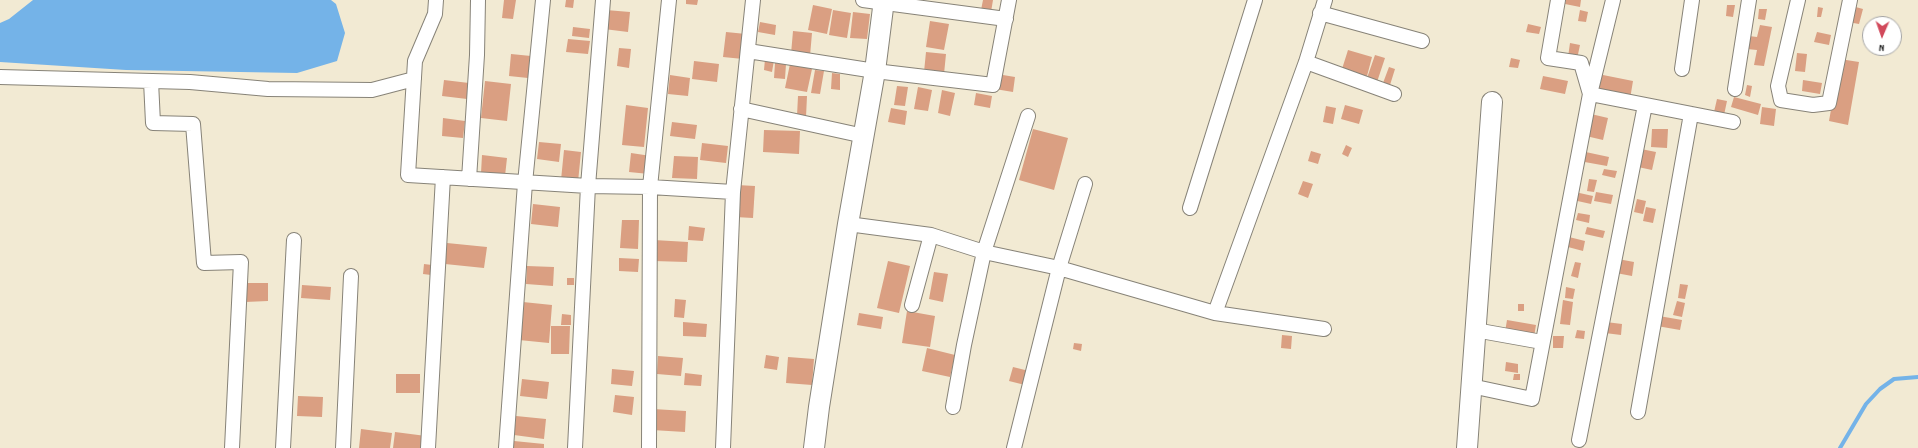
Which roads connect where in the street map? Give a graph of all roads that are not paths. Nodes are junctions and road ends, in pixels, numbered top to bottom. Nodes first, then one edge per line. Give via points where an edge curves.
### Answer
1 (436, 0) edge
2 (478, 0) edge
3 (543, 0) edge
4 (603, 0) edge
5 (670, 0) edge
6 (753, 0) edge
7 (863, 0) edge
8 (1009, 0) edge
9 (1254, 0) edge
10 (1558, 0) edge
11 (1612, 0) edge
12 (1692, 0) edge
13 (1749, 0) edge
14 (1798, 0) edge
15 (1850, 0) edge
16 (884, 2) edge
17 (1323, 7) edge
18 (1006, 19) junction
19 (1422, 42) dead end
20 (748, 51) junction
21 (1306, 62) junction
22 (1682, 68) dead end
23 (875, 71) junction
24 (0, 77) edge
25 (414, 79) junction
26 (151, 81) junction
27 (1735, 89) dead end
28 (1394, 94) dead end
29 (1590, 94) junction
30 (1492, 102) dead end
31 (1645, 105) junction
32 (741, 109) junction
33 (1691, 114) junction
34 (1028, 116) dead end
35 (1734, 122) dead end
36 (864, 136) junction
37 (443, 177) junction
38 (469, 179) junction
39 (525, 182) junction
40 (1085, 184) dead end
41 (588, 186) junction
42 (650, 187) junction
43 (733, 192) junction
44 (1190, 208) dead end
45 (848, 224) junction
46 (931, 235) junction
47 (294, 240) dead end
48 (984, 252) junction
49 (1059, 268) junction
50 (351, 276) dead end
51 (912, 305) dead end
52 (1215, 313) junction
53 (1324, 329) dead end
54 (1475, 330) junction
55 (1542, 342) junction
56 (1471, 386) junction
57 (953, 407) dead end
58 (1638, 412) dead end
59 (1579, 440) dead end
60 (232, 448) edge
61 (283, 448) edge
62 (343, 448) edge
63 (428, 448) edge
64 (506, 448) edge
65 (575, 448) edge
66 (649, 448) edge
67 (723, 448) edge
68 (814, 448) edge
69 (1014, 448) edge
70 (1467, 448) edge

1 - 25 street via 434,14 415,61
2 - 38 street
3 - 39 street
4 - 41 street
5 - 42 street
6 - 20 street
7 - 16 street
8 - 18 street
9 - 44 street
10 - 29 street via 1548,58 1581,63
11 - 29 street
12 - 22 street
13 - 27 street
14 - 15 street via 1778,86 1781,100 1813,105 1829,103
16 - 18 street
16 - 23 street
17 - 19 street
17 - 21 street
18 - 23 street via 993,85
20 - 23 street
20 - 32 street
21 - 28 street
21 - 52 street
23 - 36 street
24 - 26 street
25 - 26 street via 372,90 268,89
25 - 37 street via 408,175
26 - 60 street via 153,123 193,124 204,263 241,262
29 - 31 street
29 - 55 street
30 - 54 street
31 - 33 street
31 - 59 street
32 - 36 street
32 - 43 street
33 - 35 street
33 - 58 street
34 - 48 street
36 - 45 street
37 - 38 street
37 - 63 street
38 - 39 street
39 - 41 street
39 - 64 street
40 - 49 street
41 - 42 street
41 - 65 street
42 - 43 street
42 - 66 street
43 - 67 street
45 - 46 street
45 - 68 street
46 - 48 street
46 - 51 street
47 - 61 street
48 - 49 street
48 - 57 street
49 - 52 street
49 - 69 street
50 - 62 street
52 - 53 street
54 - 55 street
54 - 56 street
55 - 56 street via 1532,399
56 - 70 street

